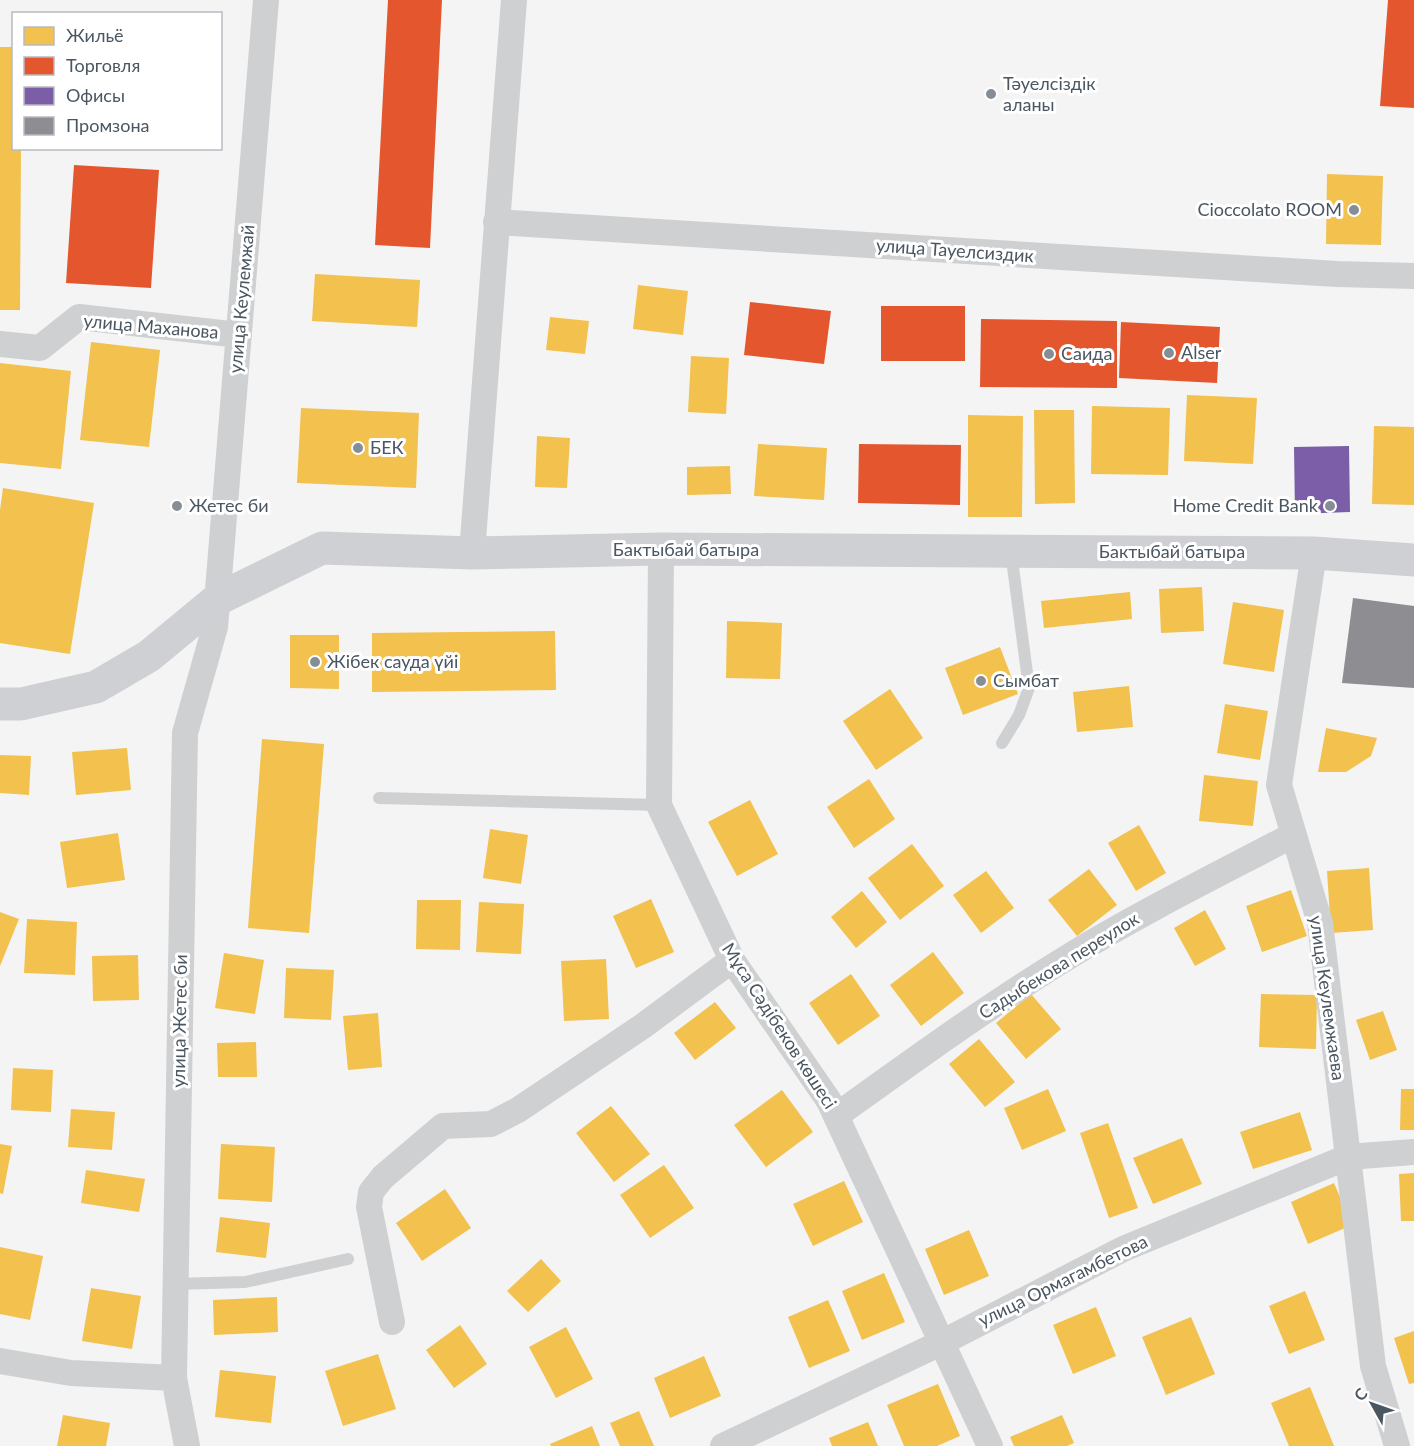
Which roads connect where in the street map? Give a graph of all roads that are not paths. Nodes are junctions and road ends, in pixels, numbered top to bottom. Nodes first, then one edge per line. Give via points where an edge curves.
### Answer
1 (266, 0) edge
2 (514, 0) edge
3 (496, 222) junction
4 (1414, 276) edge
5 (239, 335) junction
6 (0, 344) edge
7 (662, 549) junction
8 (1011, 551) junction
9 (472, 553) junction
10 (1314, 553) junction
11 (1414, 560) edge
12 (218, 599) junction
13 (0, 704) edge
14 (1002, 743) dead end
15 (380, 798) dead end
16 (660, 805) junction
17 (1293, 836) junction
18 (732, 960) junction
19 (837, 1116) junction
20 (1414, 1152) edge
21 (1348, 1157) junction
22 (348, 1259) dead end
23 (175, 1284) junction
24 (392, 1322) dead end
25 (943, 1342) junction
26 (0, 1361) edge
27 (174, 1378) junction
28 (187, 1446) edge
29 (723, 1446) edge
30 (990, 1446) edge
31 (1397, 1446) edge

1 - 5 street, улица Кеулемжай
2 - 3 street
3 - 4 street, улица Тауелсиздик
3 - 9 street
5 - 6 street, улица Маханова via 79,317 40,348
5 - 12 street, улица Кеулемжай
7 - 8 street, Бактыбай батыра
7 - 9 street, Бактыбай батыра
7 - 16 street, Мұса Сәдібеков көшесі
8 - 10 street, Бактыбай батыра
8 - 14 lane via 1029,688
9 - 12 street, Бактыбай батыра via 322,549
10 - 11 street, Бактыбай батыра
10 - 17 street, улица Кеулемжаева via 1279,785
12 - 13 street, Бактыбай батыра via 150,656 96,687 21,704
12 - 23 street, улица Жетес би via 215,627 185,733
15 - 16 lane
16 - 18 street, Мұса Сәдібеков көшесі
17 - 19 street, Садыбекова переулок via 1153,908 1074,954 992,1005
17 - 21 street, улица Кеулемжаева via 1320,923
18 - 19 street, Мұса Сәдібеков көшесі
18 - 24 street via 644,1026 518,1110 491,1124 443,1126 383,1177 371,1192 369,1208
19 - 25 street, Мұса Сәдібеков көшесі
20 - 21 street, улица Ормагамбетова
21 - 25 street, улица Ормагамбетова via 1123,1249
21 - 31 street, улица Кеулемжаева via 1373,1366
22 - 23 lane via 245,1282
23 - 27 street, улица Жетес би
25 - 29 street, улица Ормагамбетова
25 - 30 street, Мұса Сәдібеков көшесі
26 - 27 street via 71,1373
27 - 28 street, улица Жетес би

